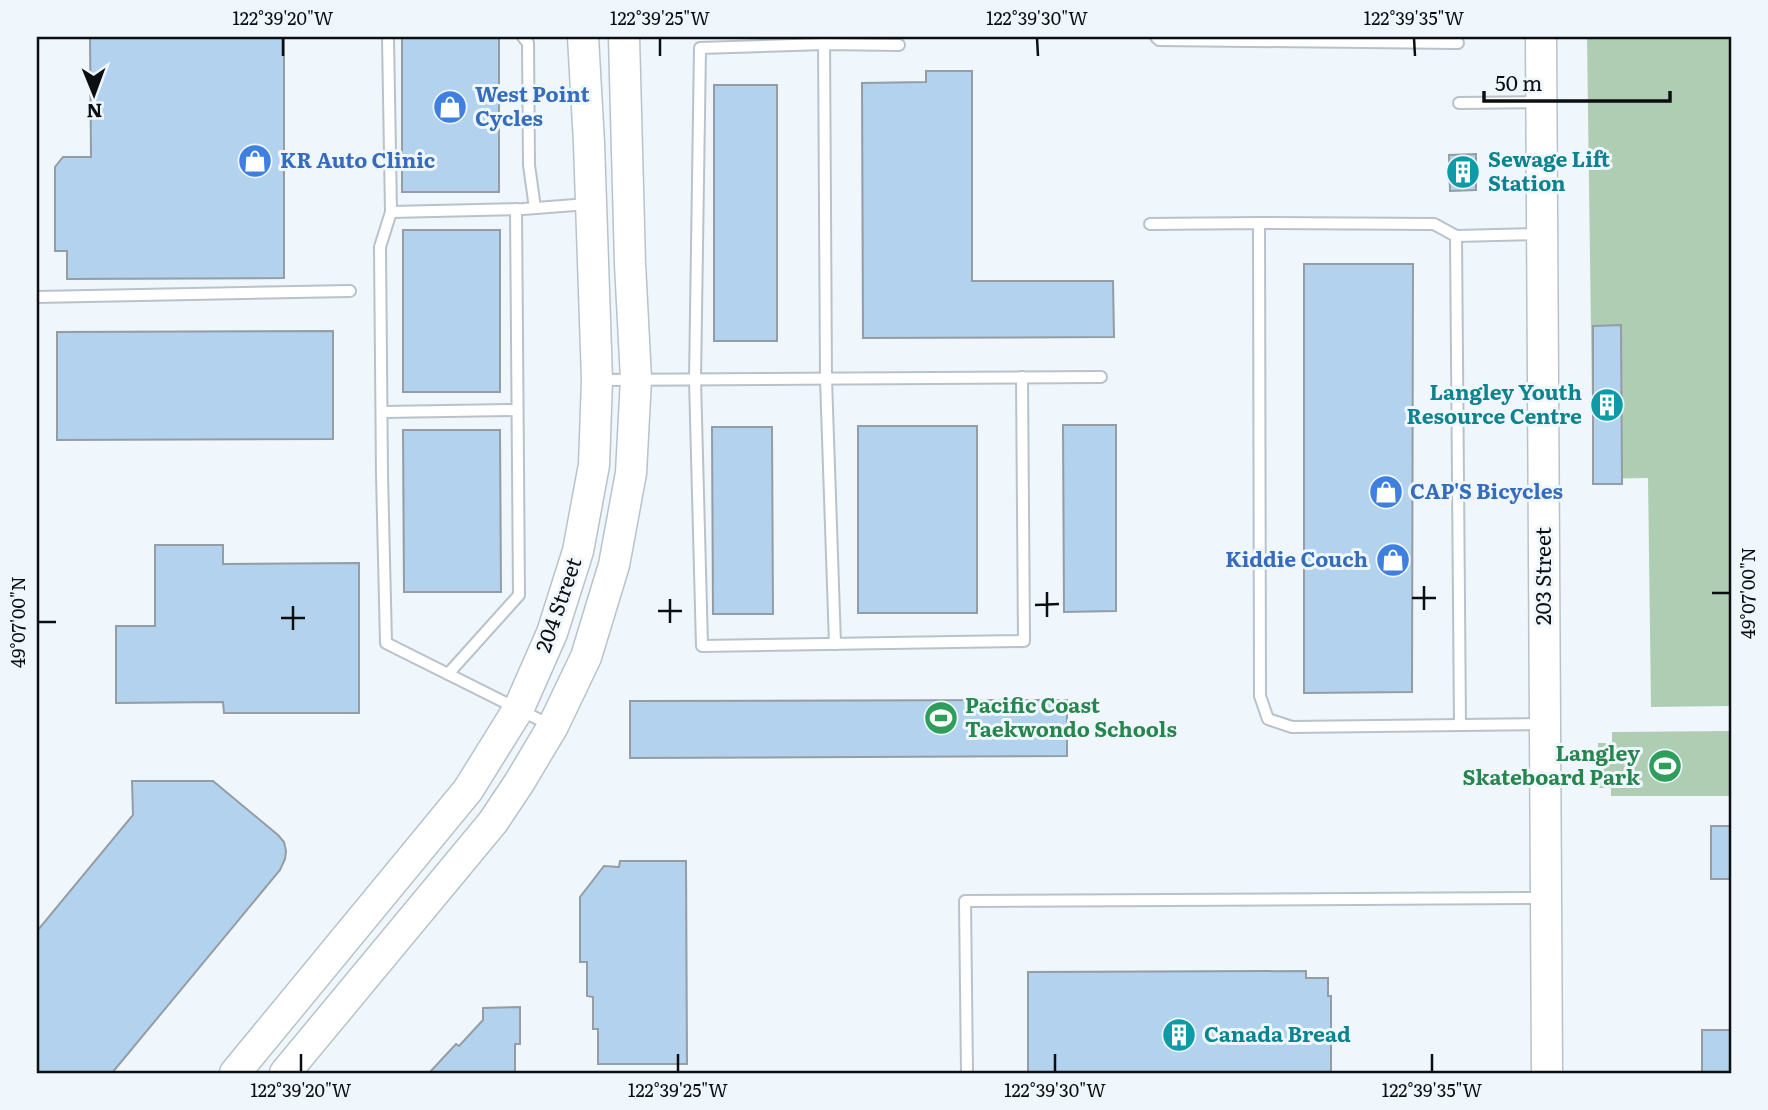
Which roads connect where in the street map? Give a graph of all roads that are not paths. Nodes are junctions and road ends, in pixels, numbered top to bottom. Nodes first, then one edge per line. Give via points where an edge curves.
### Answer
1 (387, 37) edge
2 (523, 37) edge
3 (583, 37) edge
4 (624, 37) edge
5 (1156, 37) edge
6 (1541, 37) edge
7 (824, 40) edge
8 (1458, 43) dead end
9 (899, 45) dead end
10 (1542, 102) junction
11 (1460, 103) dead end
12 (592, 204) junction
13 (535, 208) junction
14 (516, 209) junction
15 (391, 212) junction
16 (1259, 223) junction
17 (1150, 224) dead end
18 (1542, 234) junction
19 (1456, 236) junction
20 (350, 291) dead end
21 (37, 297) edge
22 (1022, 377) junction
23 (1101, 377) dead end
24 (636, 379) junction
25 (826, 379) junction
26 (597, 380) junction
27 (695, 380) junction
28 (517, 410) junction
29 (382, 412) junction
30 (835, 644) junction
31 (448, 674) junction
32 (519, 708) junction
33 (1545, 724) junction
34 (1460, 725) junction
35 (552, 726) junction
36 (1546, 898) junction
37 (235, 1073) edge
38 (285, 1073) edge
39 (967, 1073) edge
40 (1547, 1073) edge

1 - 15 lane
2 - 13 lane via 528,43 529,165
3 - 12 main road, 204 Street
4 - 24 main road, 204 Street
5 - 8 lane
6 - 10 main road, 203 Street
7 - 9 lane
7 - 25 lane
7 - 27 lane via 700,48
10 - 11 lane
10 - 18 main road, 203 Street
12 - 13 lane
12 - 26 main road, 204 Street
13 - 14 lane
14 - 15 lane
14 - 28 lane
15 - 29 lane via 380,247
16 - 17 lane
16 - 19 lane via 1434,224
16 - 34 lane via 1260,696 1268,719 1293,727
18 - 19 lane
18 - 33 main road, 203 Street
19 - 34 lane
20 - 21 lane
22 - 23 lane
22 - 25 lane
22 - 30 lane via 1024,641
24 - 26 lane
24 - 27 lane
24 - 35 main road, 204 Street via 631,473 614,565 586,657
25 - 27 lane
25 - 30 lane
26 - 32 main road, 204 Street via 594,466 578,551 552,633
27 - 30 lane via 702,646
28 - 29 lane
28 - 31 lane via 519,595
29 - 31 lane via 386,643
31 - 32 lane
32 - 35 lane
32 - 37 main road, 204 Street via 468,790
33 - 34 lane
33 - 36 main road, 203 Street
35 - 38 main road, 204 Street via 493,822
36 - 39 lane via 965,901
36 - 40 main road, 203 Street

